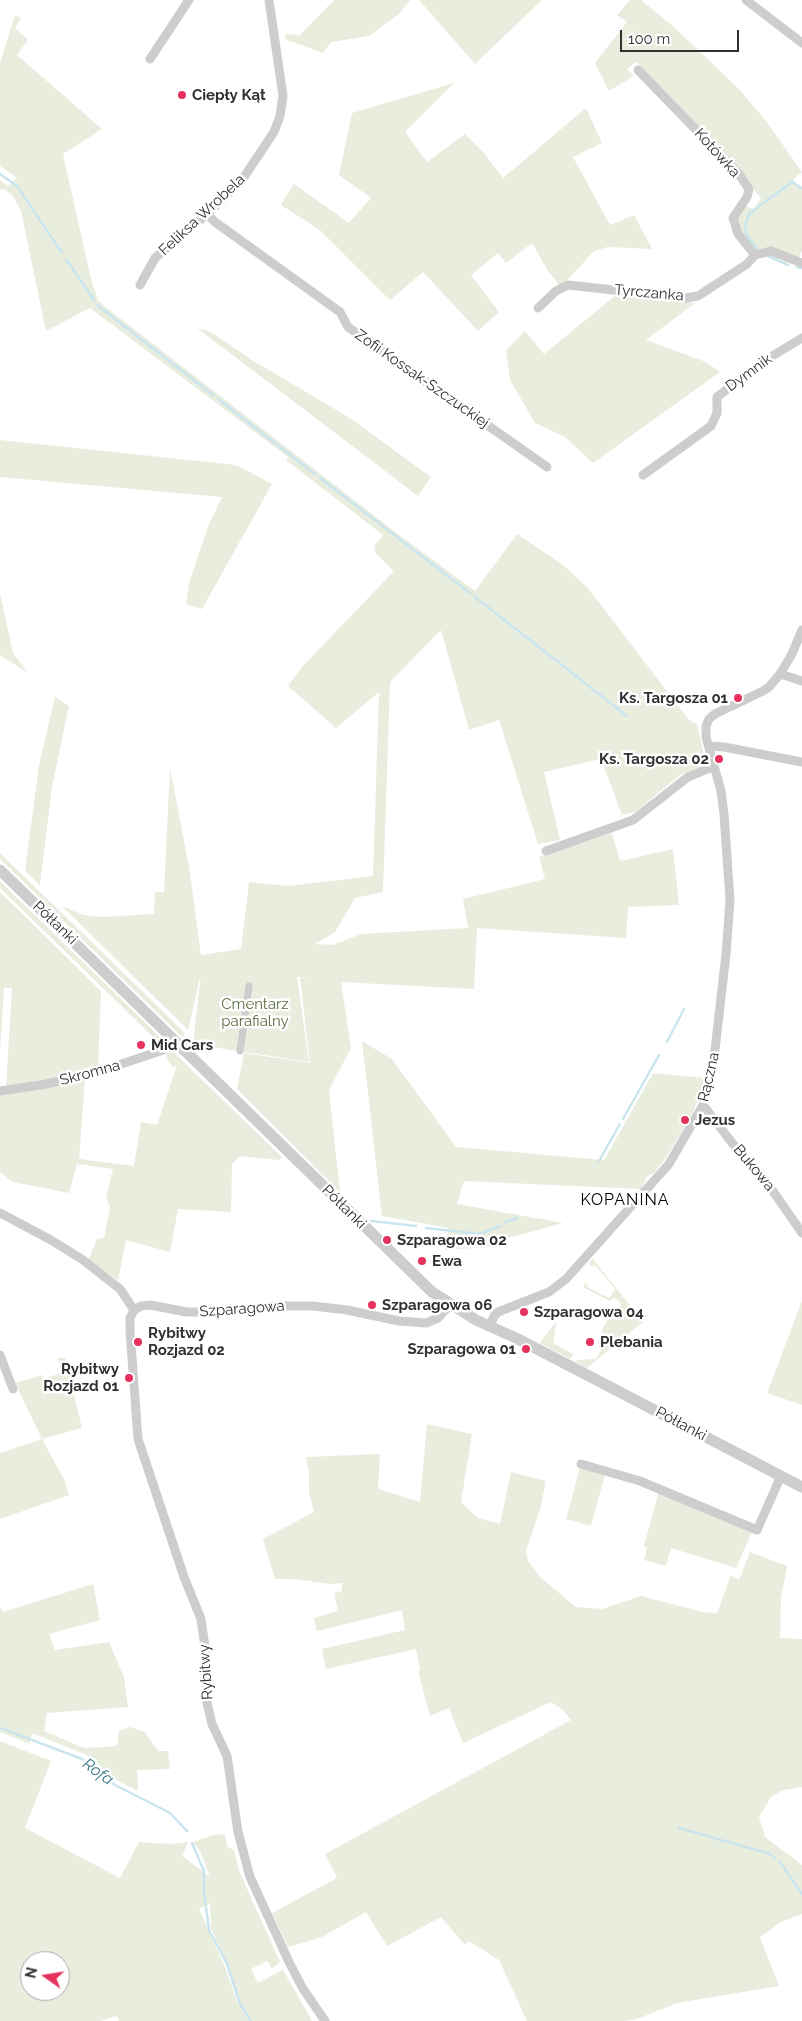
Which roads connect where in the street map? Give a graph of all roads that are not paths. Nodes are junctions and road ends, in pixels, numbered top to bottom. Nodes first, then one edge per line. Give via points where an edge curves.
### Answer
1 (189, 0) edge
2 (269, 0) edge
3 (746, 0) edge
4 (757, 5) edge
5 (802, 43) edge
6 (150, 59) dead end
7 (638, 70) dead end
8 (207, 214) junction
9 (754, 255) junction
10 (802, 263) edge
11 (140, 285) dead end
12 (538, 308) dead end
13 (802, 338) edge
14 (547, 467) dead end
15 (643, 474) dead end
16 (802, 630) edge
17 (780, 674) junction
18 (802, 681) edge
19 (709, 746) junction
20 (802, 762) edge
21 (714, 766) junction
22 (546, 851) dead end
23 (0, 870) edge
24 (249, 986) dead end
25 (175, 1041) junction
26 (240, 1051) dead end
27 (0, 1090) edge
28 (703, 1105) junction
29 (0, 1213) edge
30 (802, 1233) edge
31 (450, 1305) junction
32 (134, 1310) junction
33 (490, 1326) junction
34 (0, 1356) edge
35 (13, 1389) dead end
36 (581, 1464) dead end
37 (781, 1476) junction
38 (802, 1487) edge
39 (324, 2021) edge

1 - 6 street
2 - 8 street, Feliksa Wrobela via 283,89 280,116 246,174
3 - 4 street
4 - 5 street
7 - 9 street, Kotówka via 738,173 749,189 733,218 738,234
8 - 11 street, Feliksa Wrobela via 155,258
8 - 14 street, Zofii Kossak-Szczuckiej via 340,312 348,327
9 - 10 street via 771,251
9 - 12 street, Tyrczanka via 746,264 698,296 686,298 568,285 556,291
13 - 15 street, Dymnik via 764,360 717,396 717,413 711,426
16 - 17 street, Rączna
17 - 18 street
17 - 19 street, Rączna via 763,691 709,719 706,729
19 - 20 street
19 - 21 street, Rączna
21 - 22 street via 688,777 633,820
21 - 28 street, Rączna via 724,814 730,900 713,1067
23 - 25 street, Półłanki
24 - 26 street
25 - 27 street, Skromna via 163,1050 89,1075
25 - 31 street, Półłanki via 409,1271
28 - 30 street, Bukowa via 761,1174
28 - 33 street, Rączna via 669,1164 566,1279 549,1292 496,1314
29 - 32 street via 83,1260 120,1289
31 - 32 street, Szparagowa via 438,1318 426,1323 313,1306 206,1312 150,1305
31 - 33 street, Półłanki
32 - 39 street, Rybitwy via 130,1331 138,1439 201,1619 207,1703 212,1724 227,1756 238,1832 250,1876 289,1962
33 - 37 street, Półłanki
34 - 35 street
36 - 37 street via 640,1481 757,1530
37 - 38 street, Półłanki

